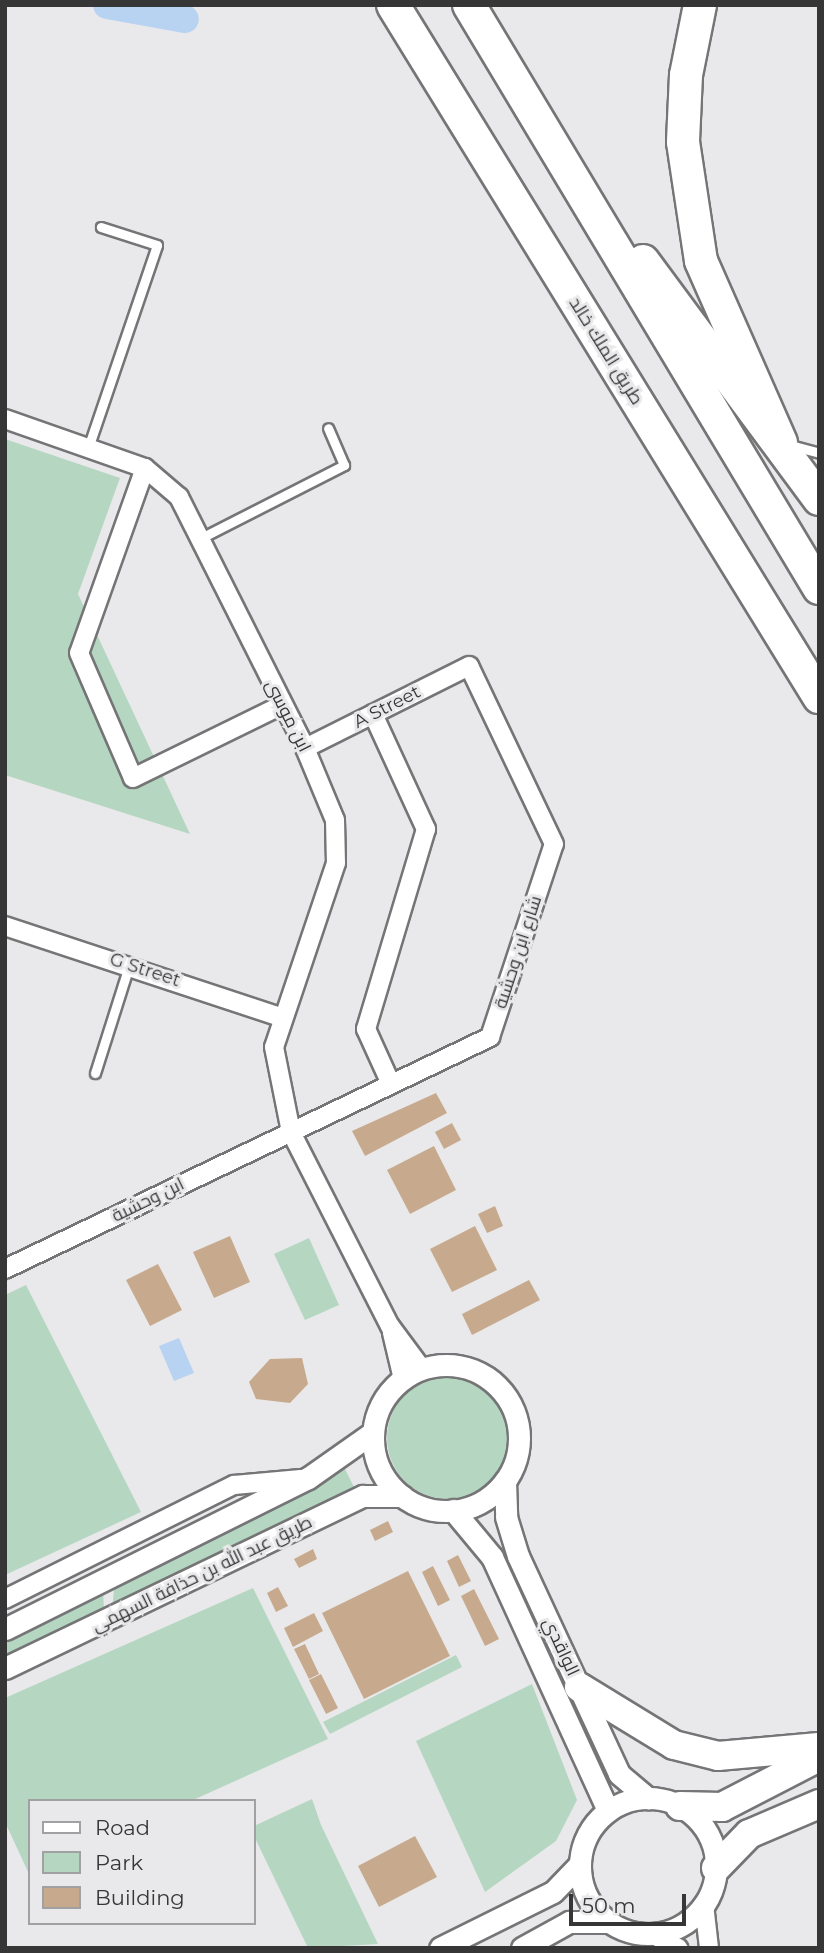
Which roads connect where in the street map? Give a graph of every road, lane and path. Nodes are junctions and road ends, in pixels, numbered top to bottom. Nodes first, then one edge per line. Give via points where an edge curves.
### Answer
1 (393, 5) edge
2 (469, 5) edge
3 (701, 5) edge
4 (548, 135) junction
5 (101, 227) dead end
6 (5, 419) edge
7 (328, 428) dead end
8 (781, 442) junction
9 (89, 445) junction
10 (819, 453) edge
11 (145, 468) junction
12 (819, 499) edge
13 (199, 539) junction
14 (819, 587) edge
15 (469, 666) joint
16 (819, 697) edge
17 (282, 705) junction
18 (373, 714) junction
19 (305, 748) junction
20 (5, 926) edge
21 (130, 964) junction
22 (283, 1018) junction
23 (95, 1073) dead end
24 (391, 1084) junction
25 (291, 1132) junction
26 (5, 1269) edge
27 (412, 1374) junction
28 (372, 1433) junction
29 (308, 1478) junction
30 (505, 1481) junction
31 (402, 1496) junction
32 (453, 1510) junction
33 (5, 1599) edge
34 (5, 1629) edge
35 (5, 1668) edge
36 (579, 1687) junction
37 (819, 1747) edge
38 (819, 1757) edge
39 (648, 1798) junction
40 (819, 1804) edge
41 (680, 1806) junction
42 (608, 1810) junction
43 (579, 1865) junction
44 (716, 1868) junction
45 (704, 1904) junction
46 (608, 1922) junction
47 (652, 1934) junction
48 (440, 1948) edge
49 (522, 1948) edge
50 (678, 1948) edge
51 (709, 1948) edge

1 - 16 highway, طريق الملك خالد
2 - 4 highway
3 - 8 highway via 686,75 683,142 701,261
4 - 8 highway
4 - 14 highway
5 - 9 lane via 157,245
6 - 9 street, ابن موسى
7 - 13 lane via 344,465
8 - 10 lane
8 - 12 highway
9 - 11 street, ابن موسى
11 - 13 street, ابن موسى via 179,497
11 - 17 street via 79,653 133,778
13 - 17 street, ابن موسى
15 - 18 street, A Street
15 - 24 street, شارع ابن وحشية via 554,844 490,1037
17 - 19 street, ابن موسى
18 - 19 street, A Street
18 - 24 street via 426,829 366,1029
19 - 22 street, ابن موسى via 335,820 336,863
20 - 21 street, G Street
21 - 22 street, G Street
21 - 23 lane
22 - 25 street, ابن موسى via 274,1046
24 - 25 street, شارع ابن وحشية
25 - 26 street, ابن وحشية
25 - 27 street
27 - 28 street via 387,1394
27 - 30 street via 468,1368 505,1394 519,1438
28 - 29 street
28 - 31 street via 380,1468
29 - 33 street via 234,1485
29 - 34 street
30 - 32 street via 482,1501
30 - 36 street, الواقدي via 506,1517 518,1556
31 - 32 street via 426,1508
31 - 35 street, طريق عبد الله بن حذافة السهمي via 363,1496
32 - 42 street, الواقدي via 492,1558
36 - 37 main road via 674,1745 718,1756
36 - 39 street, الواقدي via 619,1774
38 - 41 main road via 722,1807
39 - 41 street
39 - 42 street
40 - 44 main road via 749,1835
41 - 44 street via 707,1832
42 - 43 street via 588,1835
43 - 46 street via 592,1906
43 - 48 street via 553,1892
44 - 45 street
45 - 47 street via 690,1919
45 - 51 street
46 - 47 street
46 - 49 street via 569,1922
47 - 50 street

